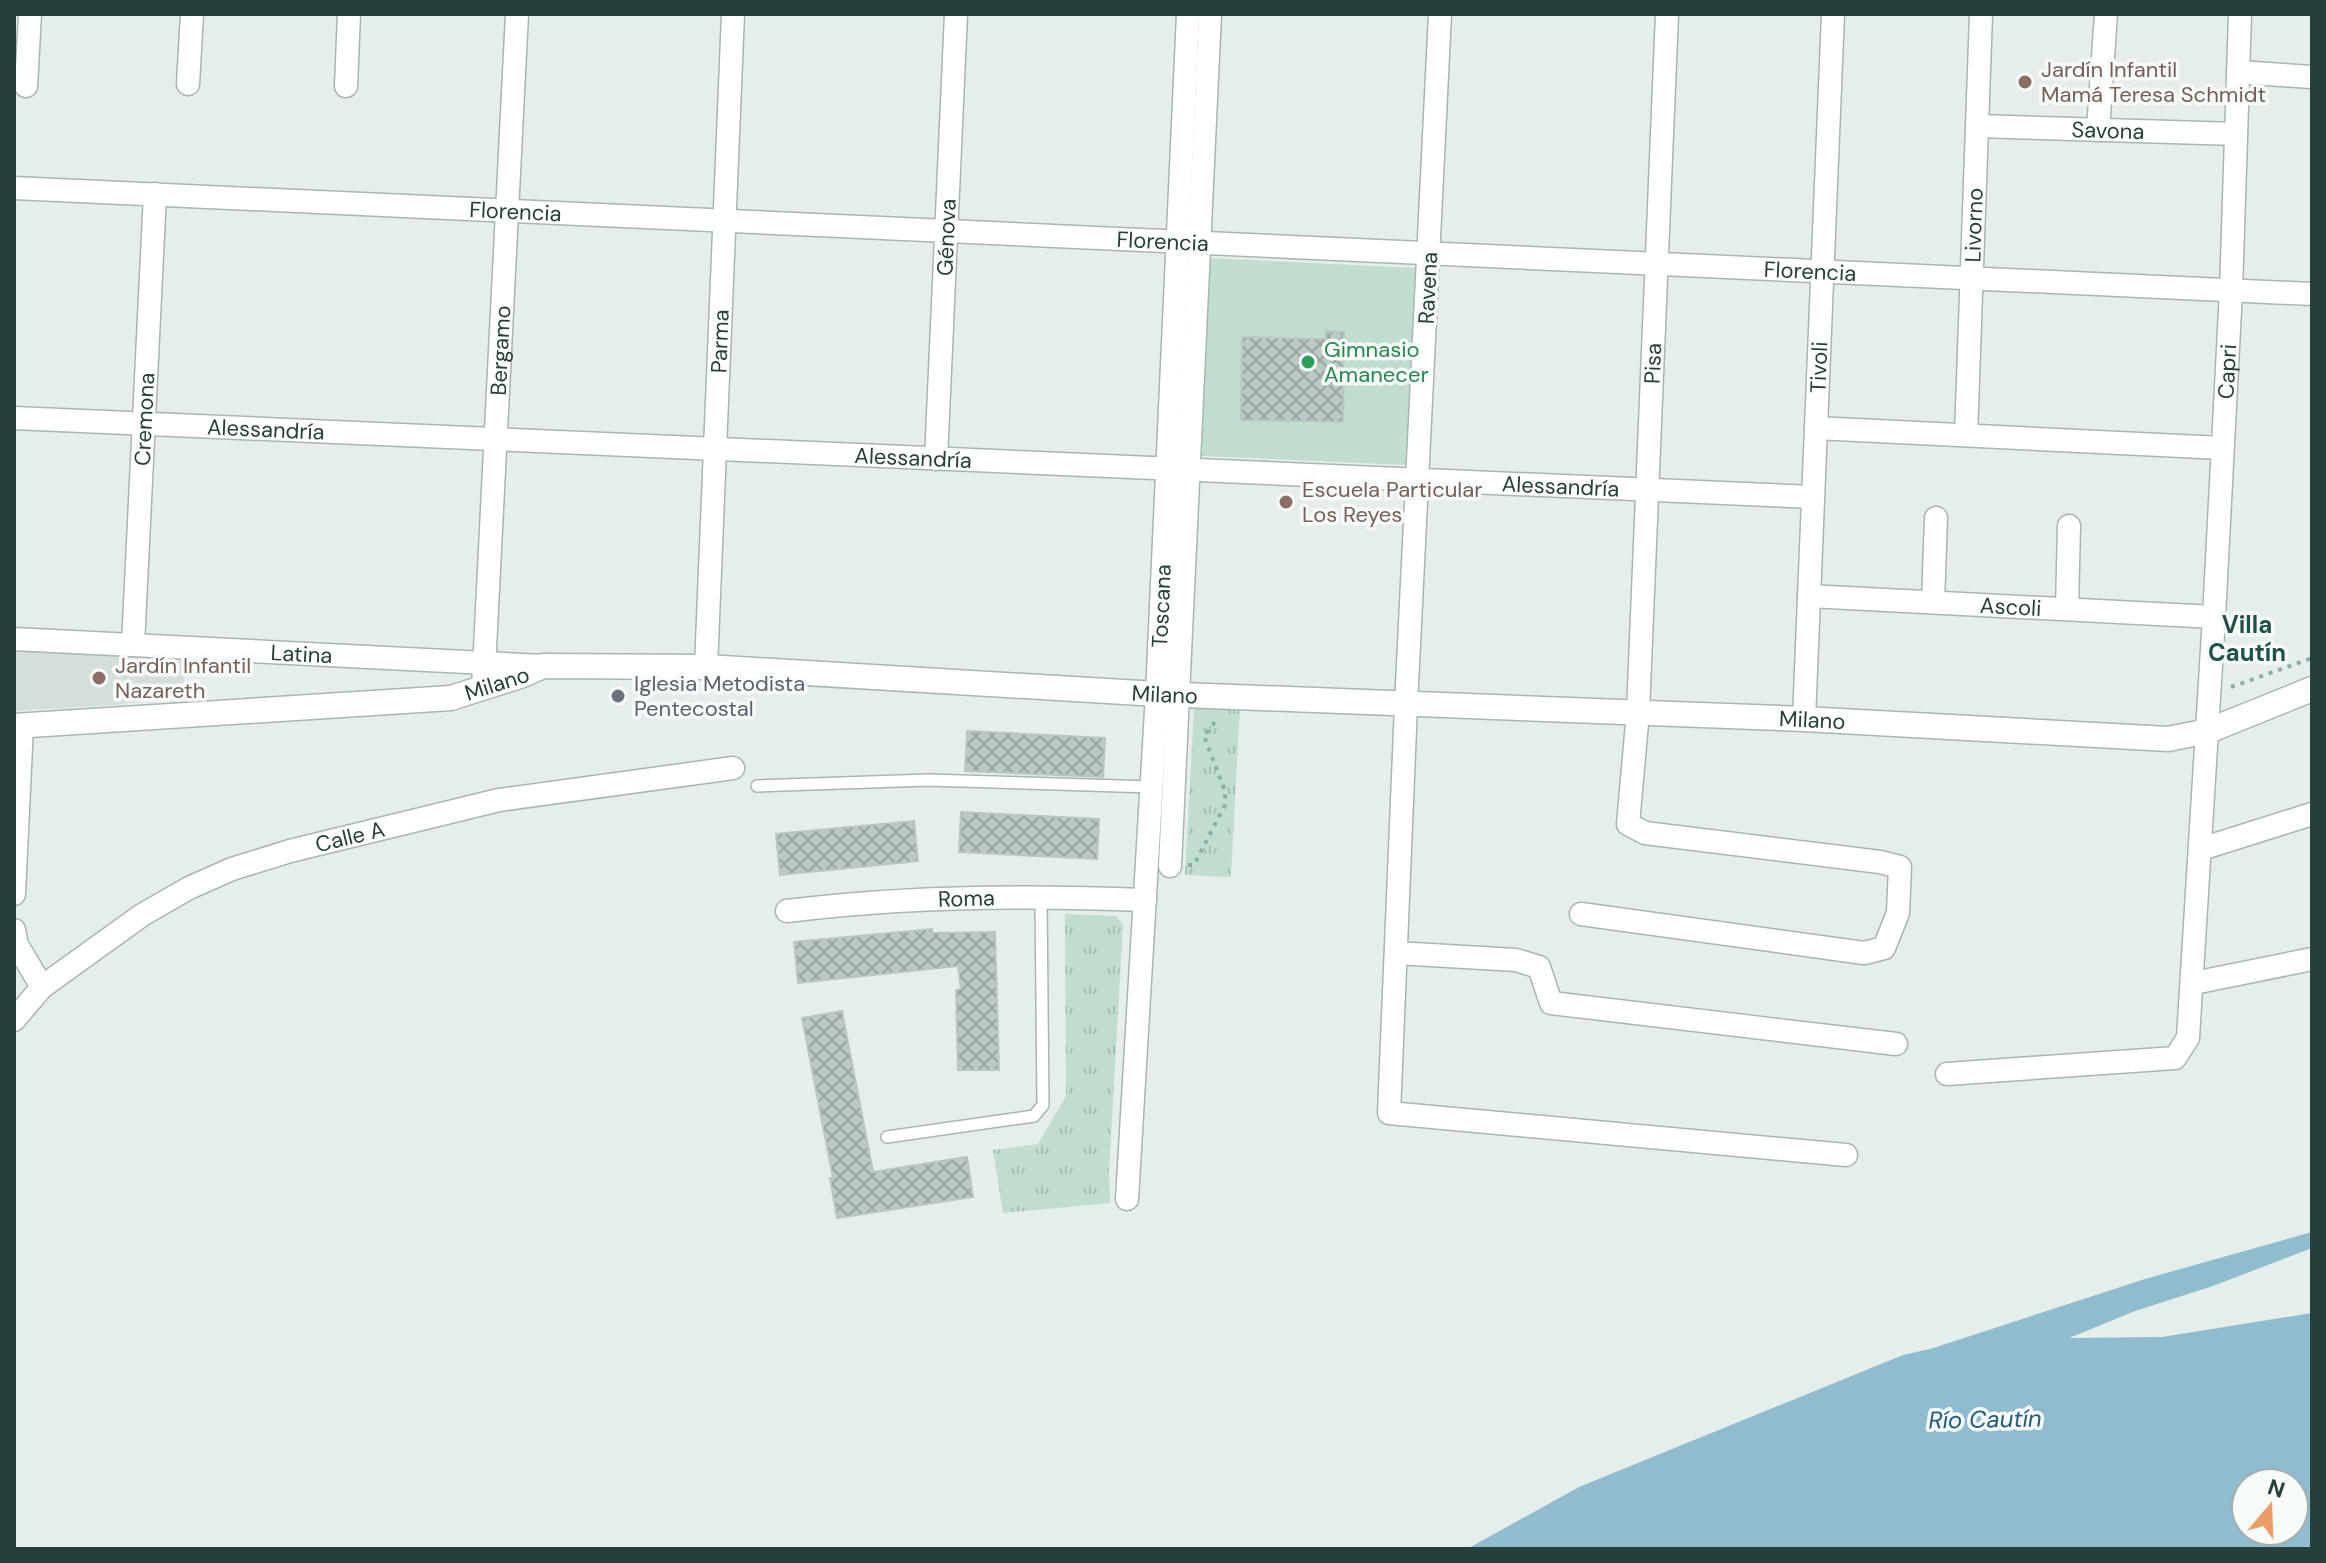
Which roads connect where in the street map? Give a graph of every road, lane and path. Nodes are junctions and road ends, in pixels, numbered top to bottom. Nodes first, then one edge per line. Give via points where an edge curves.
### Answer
1 (30, 14) edge
2 (192, 14) edge
3 (349, 14) edge
4 (517, 14) edge
5 (733, 14) edge
6 (956, 14) edge
7 (1188, 14) edge
8 (1210, 14) edge
9 (1440, 14) edge
10 (1667, 14) edge
11 (1833, 14) edge
12 (1981, 14) edge
13 (2106, 14) edge
14 (2240, 14) edge
15 (2238, 72) junction
16 (2312, 77) edge
17 (188, 84) dead end
18 (26, 86) dead end
19 (346, 86) dead end
20 (1978, 126) junction
21 (2098, 130) junction
22 (2236, 134) junction
23 (14, 188) edge
24 (155, 194) junction
25 (508, 211) junction
26 (724, 221) junction
27 (948, 231) junction
28 (1189, 242) junction
29 (1429, 254) junction
30 (1657, 264) junction
31 (1823, 272) junction
32 (1971, 279) junction
33 (2231, 291) junction
34 (2312, 294) edge
35 (14, 418) edge
36 (144, 424) junction
37 (1816, 428) junction
38 (1966, 435) junction
39 (496, 440) junction
40 (2222, 448) junction
41 (715, 449) junction
42 (936, 459) junction
43 (1178, 470) junction
44 (1417, 480) junction
45 (1647, 490) junction
46 (1813, 497) junction
47 (1936, 518) dead end
48 (2069, 526) dead end
49 (1809, 596) junction
50 (1933, 602) junction
51 (2067, 609) junction
52 (2214, 617) junction
53 (14, 639) edge
54 (133, 645) junction
55 (2312, 658) edge
56 (706, 667) junction
57 (484, 676) junction
58 (2312, 689) edge
59 (2210, 694) junction
60 (1168, 695) junction
61 (1218, 697) junction
62 (1406, 705) junction
63 (1638, 712) junction
64 (1804, 719) junction
65 (18, 726) edge
66 (2208, 731) junction
67 (733, 768) dead end
68 (757, 786) dead end
69 (1152, 787) junction
70 (2312, 814) edge
71 (2201, 849) junction
72 (1178, 865) joint
73 (14, 894) edge
74 (1041, 896) junction
75 (1145, 900) junction
76 (787, 911) dead end
77 (1581, 914) dead end
78 (14, 930) edge
79 (1396, 953) junction
80 (2312, 959) edge
81 (2194, 983) junction
82 (42, 987) junction
83 (14, 1020) edge
84 (1896, 1044) dead end
85 (1947, 1074) dead end
86 (887, 1137) dead end
87 (1846, 1155) dead end
88 (1127, 1199) dead end

1 - 18 street
2 - 17 street
3 - 19 street
4 - 25 street, Bergamo
5 - 26 street, Parma
6 - 27 street, Génova
7 - 28 street, Toscana
8 - 28 street, Toscana
9 - 29 street, Ravena
10 - 30 street, Pisa
11 - 31 street, Tivoli
12 - 20 street, Livorno
13 - 21 street
14 - 15 street, Capri
15 - 16 street
15 - 22 street, Capri
20 - 21 street, Savona
20 - 32 street, Livorno
21 - 22 street, Savona
22 - 33 street, Capri
23 - 24 street, Florencia
24 - 25 street, Florencia
24 - 36 street, Cremona
25 - 26 street, Florencia
25 - 39 street, Bergamo
26 - 27 street, Florencia
26 - 41 street, Parma
27 - 28 street, Florencia
27 - 42 street, Génova
28 - 29 street, Florencia
28 - 43 street, Toscana
29 - 30 street, Florencia
29 - 44 street, Ravena
30 - 31 street, Florencia
30 - 45 street, Pisa
31 - 32 street, Florencia
31 - 37 street, Tivoli
32 - 33 street, Florencia
32 - 38 street, Livorno
33 - 34 street, Florencia
33 - 40 street, Capri
35 - 36 street, Alessandría
36 - 39 street, Alessandría
36 - 54 street, Cremona
37 - 38 street
37 - 46 street, Tivoli
38 - 40 street
39 - 41 street, Alessandría
39 - 57 street, Bergamo
40 - 52 street, Capri
41 - 42 street, Alessandría
41 - 56 street, Parma
42 - 43 street, Alessandría
43 - 44 street, Alessandría
43 - 60 street, Toscana
44 - 45 street, Alessandría
44 - 62 street, Ravena
45 - 46 street, Alessandría
45 - 63 street, Pisa
46 - 49 street, Tivoli
47 - 50 street
48 - 51 street
49 - 50 street, Ascoli
49 - 64 street, Tivoli
50 - 51 street, Ascoli
51 - 52 street, Ascoli
52 - 59 street, Capri
53 - 54 street, Latina
54 - 57 street, Latina
55 - 59 path
56 - 57 street, Milano via 543,666
56 - 60 street, Milano
57 - 65 street, Milano via 451,698
58 - 66 street, Milano
59 - 66 street, Capri
60 - 61 street, Milano
60 - 69 street, Toscana
60 - 72 street, Toscana
61 - 62 street, Milano
61 - 72 path via 1217,719 1204,736 1225,791 1225,805 1194,865
62 - 63 street, Milano
62 - 79 street, Ravena
63 - 64 street, Milano
63 - 77 street, Pisa via 1628,824 1645,833 1900,867 1898,913 1884,948 1864,953
64 - 66 street, Milano via 2168,739
65 - 73 street
66 - 71 street, Capri
67 - 82 street, Calle A via 499,800 290,851 189,888
68 - 69 lane via 928,780
69 - 75 street, Toscana
70 - 71 street
71 - 81 street, Capri
74 - 75 street, Roma
74 - 76 street, Roma via 877,900
74 - 86 lane via 1043,1105 1034,1116
75 - 88 street, Toscana
78 - 82 street
79 - 84 street via 1516,960 1539,967 1551,1003
79 - 87 street, Ravena via 1389,1113
80 - 81 street
81 - 85 street, Capri via 2188,1038 2175,1058
82 - 83 street, Calle A

